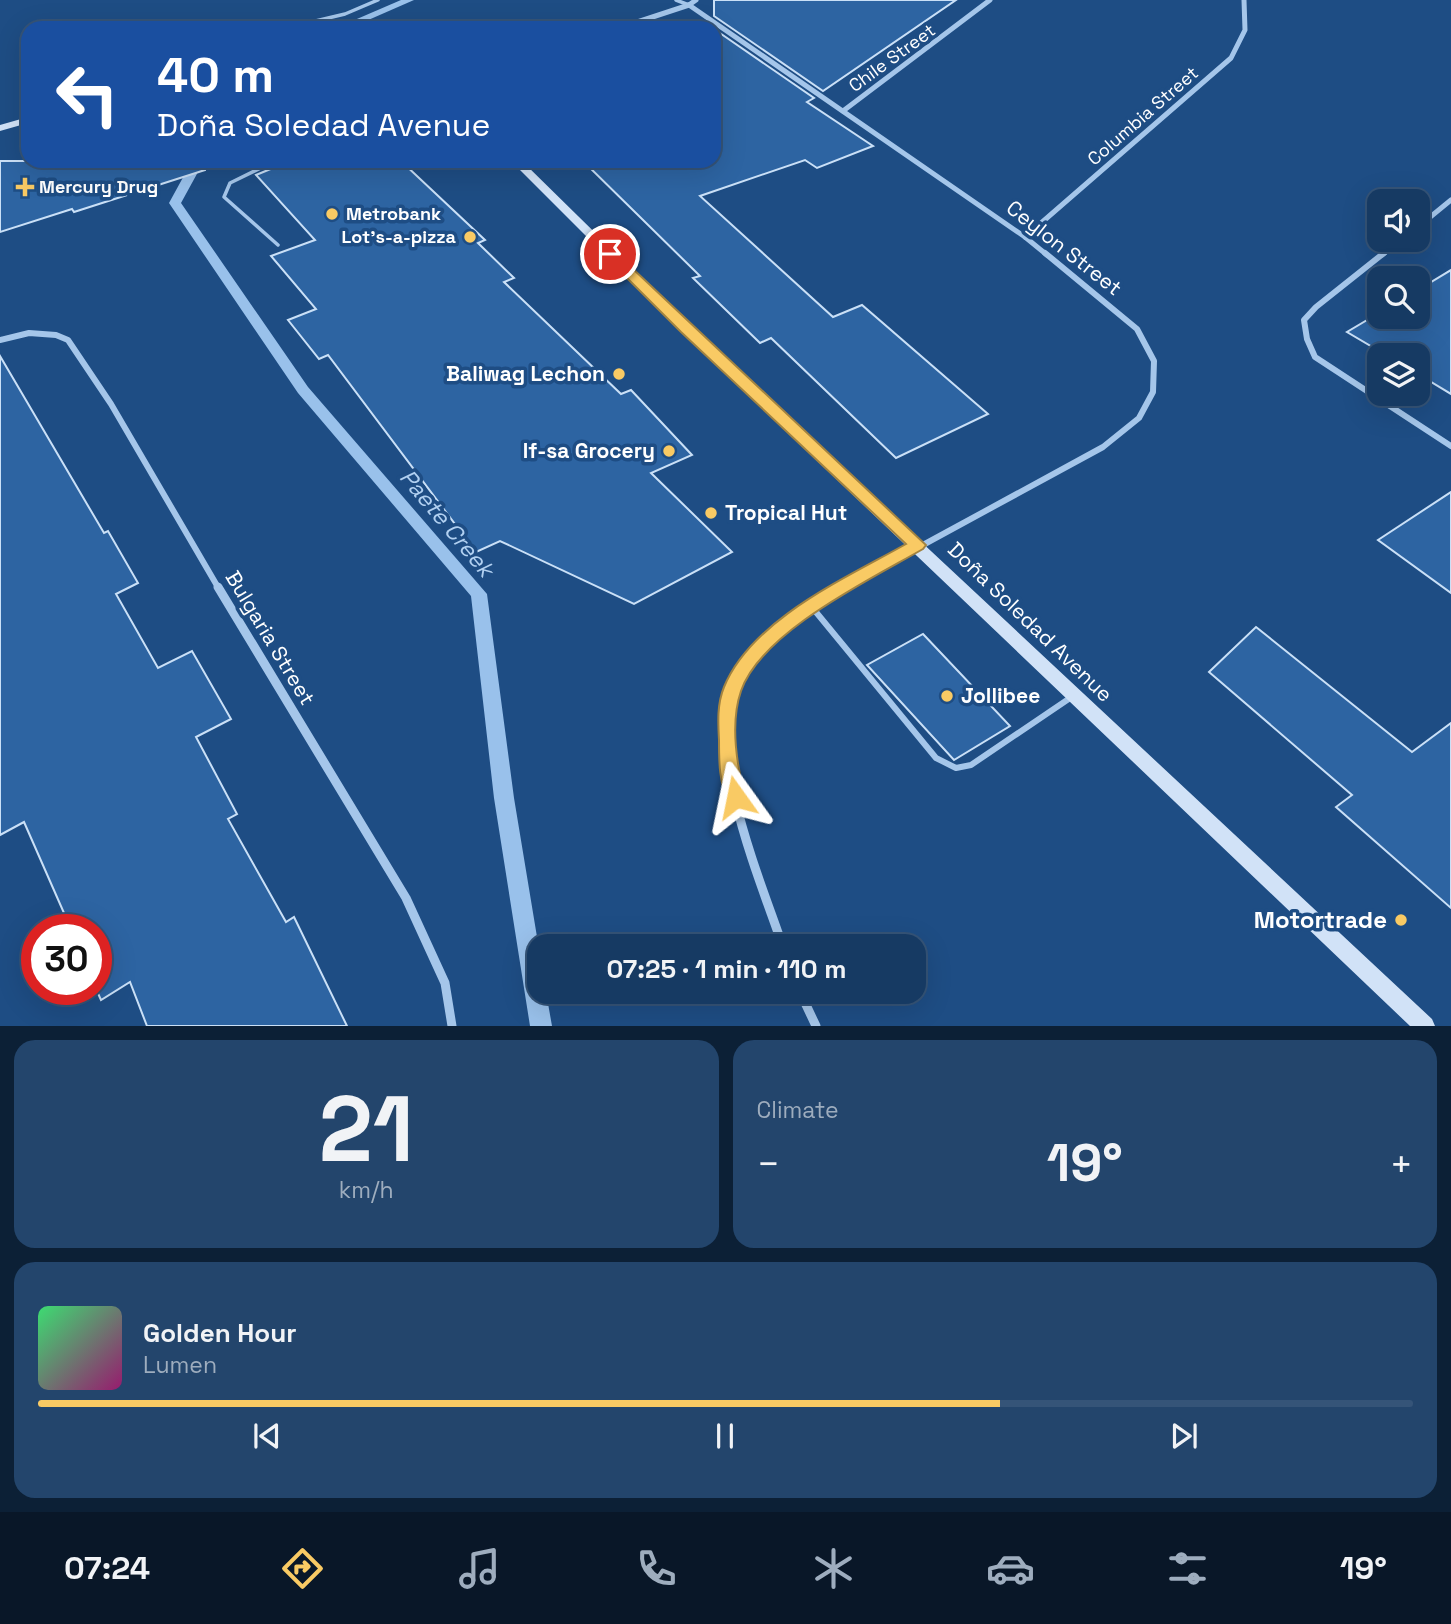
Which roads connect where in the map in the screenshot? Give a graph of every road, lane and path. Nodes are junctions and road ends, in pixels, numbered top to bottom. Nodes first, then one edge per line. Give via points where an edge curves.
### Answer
1 (378, 0) edge
2 (676, 0) edge
3 (696, 0) edge
4 (990, 0) edge
5 (1244, 0) edge
6 (689, 5) junction
7 (316, 21) edge
8 (640, 21) edge
9 (712, 21) edge
10 (721, 27) edge
11 (843, 111) junction
12 (21, 122) edge
13 (0, 128) edge
14 (261, 168) edge
15 (523, 168) edge
16 (1451, 200) edge
17 (1430, 217) edge
18 (1025, 237) junction
19 (278, 245) dead end
20 (1386, 252) edge
21 (0, 340) edge
22 (1451, 446) edge
23 (918, 545) junction
24 (811, 606) junction
25 (1075, 695) junction
26 (779, 934) edge
27 (806, 1004) edge
28 (452, 1026) edge
29 (816, 1026) edge
30 (1425, 1026) edge

1 - 7 lane
2 - 6 lane, Ceylon Street
3 - 6 street
4 - 11 street, Chile Street
5 - 18 street, Columbia Street via 1248,28 1231,58
6 - 8 street
6 - 9 street, Ceylon Street
10 - 11 street, Ceylon Street
11 - 18 street, Ceylon Street
12 - 13 main road
14 - 19 lane via 230,183 224,197
15 - 23 main road, Doña Soledad Avenue via 686,329
16 - 17 street
18 - 23 street, Ceylon Street via 1137,329 1154,361 1153,392 1139,418 1103,447
20 - 22 street via 1304,320 1307,339 1315,357
21 - 28 street, Bulgaria Street via 29,333 68,340 104,393 406,898 445,983
23 - 24 street, Ceylon Street
23 - 25 main road, Doña Soledad Avenue
24 - 25 lane via 936,758 956,768 971,765
24 - 26 street, Ceylon Street via 747,664 733,688 727,712 729,774
25 - 30 main road, Doña Soledad Avenue
27 - 29 street

